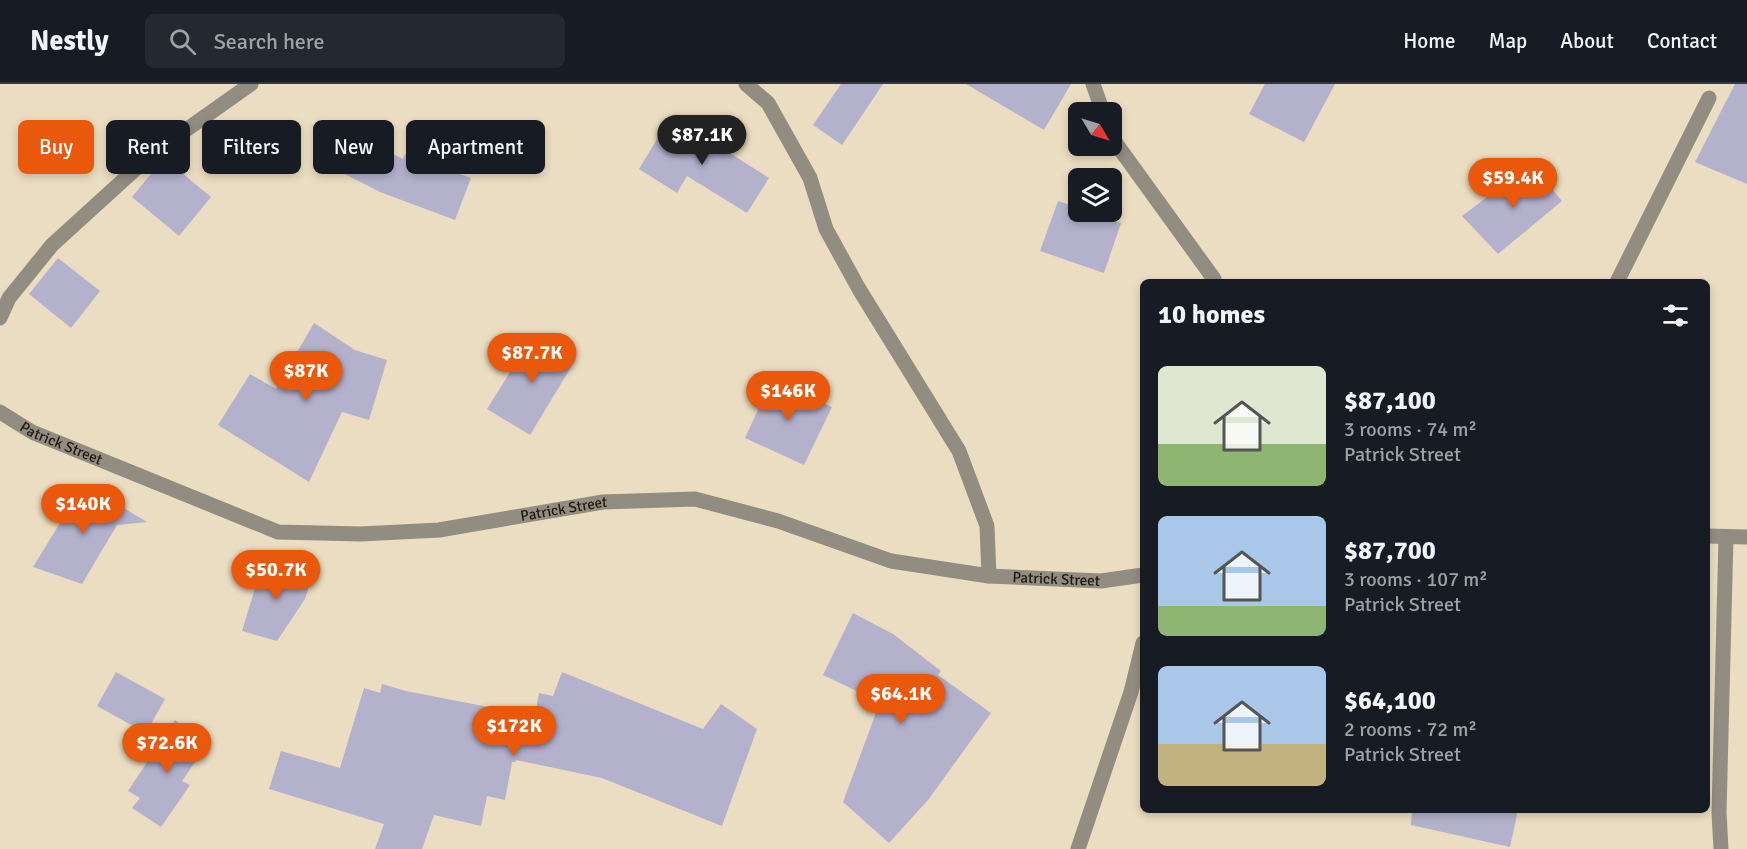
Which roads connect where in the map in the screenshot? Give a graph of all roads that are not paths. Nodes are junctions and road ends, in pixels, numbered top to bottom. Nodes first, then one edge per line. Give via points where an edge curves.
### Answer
1 (251, 84) edge
2 (746, 84) edge
3 (1093, 84) edge
4 (1709, 98) dead end
5 (1099, 102) edge
6 (1122, 152) edge
7 (1214, 279) dead end
8 (1618, 279) edge
9 (0, 318) edge
10 (0, 412) edge
11 (1710, 536) edge
12 (1726, 537) junction
13 (1747, 537) edge
14 (1140, 575) edge
15 (989, 576) junction
16 (1140, 655) edge
17 (1078, 849) edge
18 (1721, 849) edge

1 - 9 street via 152,154 52,245 9,298
2 - 15 street via 768,103 810,178 826,229 959,451 987,526
3 - 5 street
4 - 8 street
6 - 7 street
10 - 15 street, Patrick Street via 32,432 278,531 361,534 439,530 603,502 695,499 778,521 891,561
11 - 12 street
12 - 13 street
12 - 18 street
14 - 15 street, Patrick Street via 1101,581
16 - 17 street

